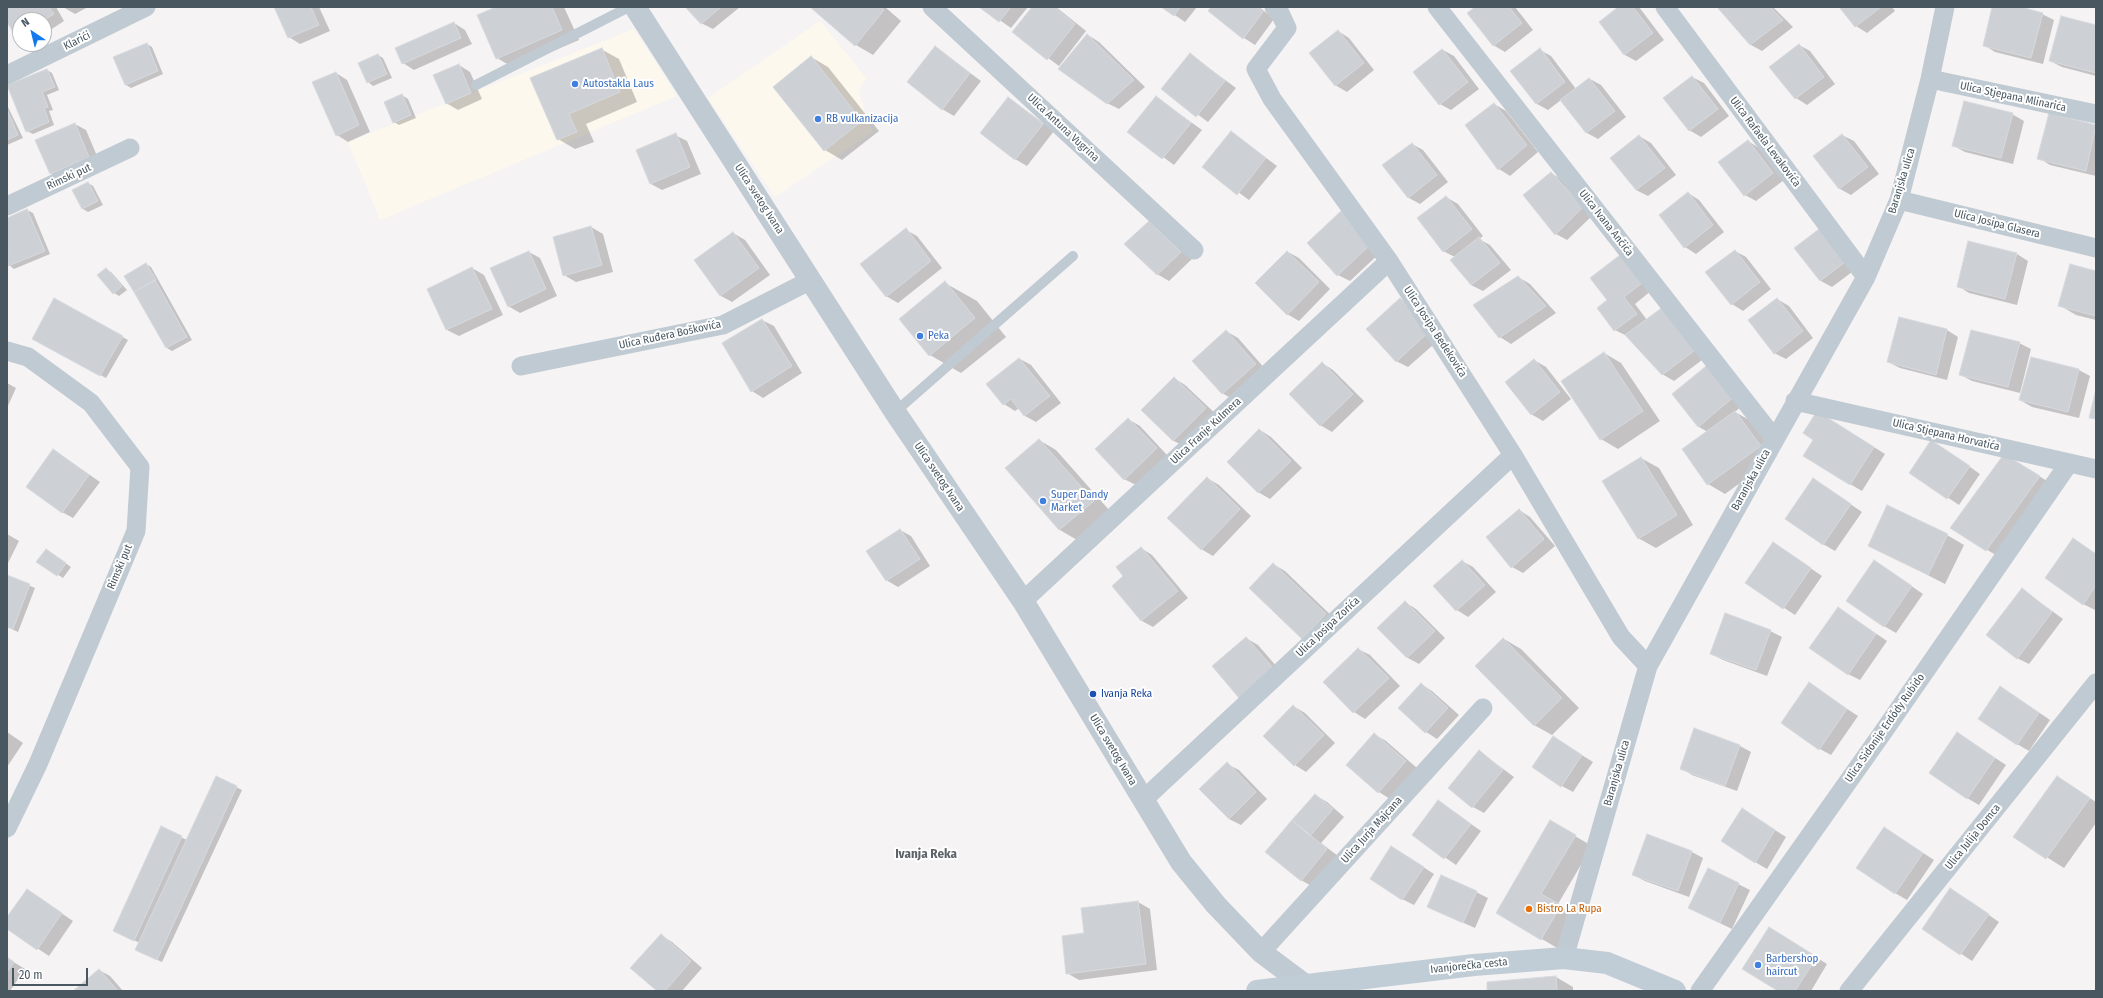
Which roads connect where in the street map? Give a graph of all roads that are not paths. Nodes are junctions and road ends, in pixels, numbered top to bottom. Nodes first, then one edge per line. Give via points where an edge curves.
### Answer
1 (146, 7) edge
2 (629, 7) edge
3 (635, 7) edge
4 (932, 7) edge
5 (1274, 7) edge
6 (1437, 7) edge
7 (1665, 7) edge
8 (1945, 7) edge
9 (7, 75) edge
10 (1930, 78) junction
11 (476, 84) dead end
12 (2096, 114) edge
13 (130, 148) dead end
14 (1899, 200) junction
15 (7, 206) edge
16 (2096, 248) edge
17 (1194, 250) dead end
18 (1073, 256) dead end
19 (1389, 261) junction
20 (1866, 277) junction
21 (811, 280) junction
22 (7, 351) edge
23 (521, 366) dead end
24 (1795, 401) junction
25 (895, 412) junction
26 (1774, 438) junction
27 (1513, 455) junction
28 (2069, 463) junction
29 (2096, 469) edge
30 (1024, 601) junction
31 (1648, 666) junction
32 (2096, 683) edge
33 (1483, 708) dead end
34 (1143, 800) junction
35 (7, 828) edge
36 (1261, 952) junction
37 (1564, 958) junction
38 (1309, 988) edge
39 (1257, 991) edge
40 (1675, 991) edge
41 (1700, 991) edge
42 (1850, 991) edge

1 - 9 street, Klarići
2 - 11 lane
3 - 21 street, Ulica svetog Ivana
4 - 17 street, Ulica Antuna Vugrina
5 - 19 street, Ulica Josipa Bedekovića via 1287,28 1256,68 1272,99
6 - 26 street, Ulica Ivana Ančića
7 - 20 street, Ulica Rafaela Levakovića
8 - 10 street, Baranjska ulica
10 - 12 street, Ulica Stjepana Mlinarića
10 - 14 street, Baranjska ulica
13 - 15 street, Rimski put
14 - 16 street, Ulica Josipa Glasera
14 - 20 street, Baranjska ulica
18 - 25 lane
19 - 27 street, Ulica Josipa Bedekovića
19 - 30 street, Ulica Franje Kulmera
20 - 24 street, Baranjska ulica
21 - 23 street, Ulica Ruđera Boškovića via 723,325
21 - 25 street, Ulica svetog Ivana
22 - 35 street, Rimski put via 28,357 91,404 140,467 136,531 38,764
24 - 26 street, Baranjska ulica
24 - 28 street, Ulica Stjepana Horvatića
25 - 30 street, Ulica svetog Ivana
26 - 31 street, Baranjska ulica
27 - 31 street, Ulica Josipa Bedekovića via 1621,637
27 - 34 street, Ulica Josipa Zorića
28 - 29 street, Ulica Stjepana Horvatića
28 - 41 street, Ulica Sidonije Erdődy Rubido
30 - 34 street, Ulica svetog Ivana
31 - 37 street, Baranjska ulica
32 - 42 street, Ulica Julija Domca
33 - 36 street, Ulica Jurja Majcana
34 - 36 street, Ulica svetog Ivana via 1181,862 1216,905
36 - 38 street, Ulica svetog Ivana
37 - 38 main road, Ivanjorečka cesta via 1474,965
37 - 40 main road, Ivanjorečka cesta via 1607,963
38 - 39 main road, Ivanjorečka cesta

